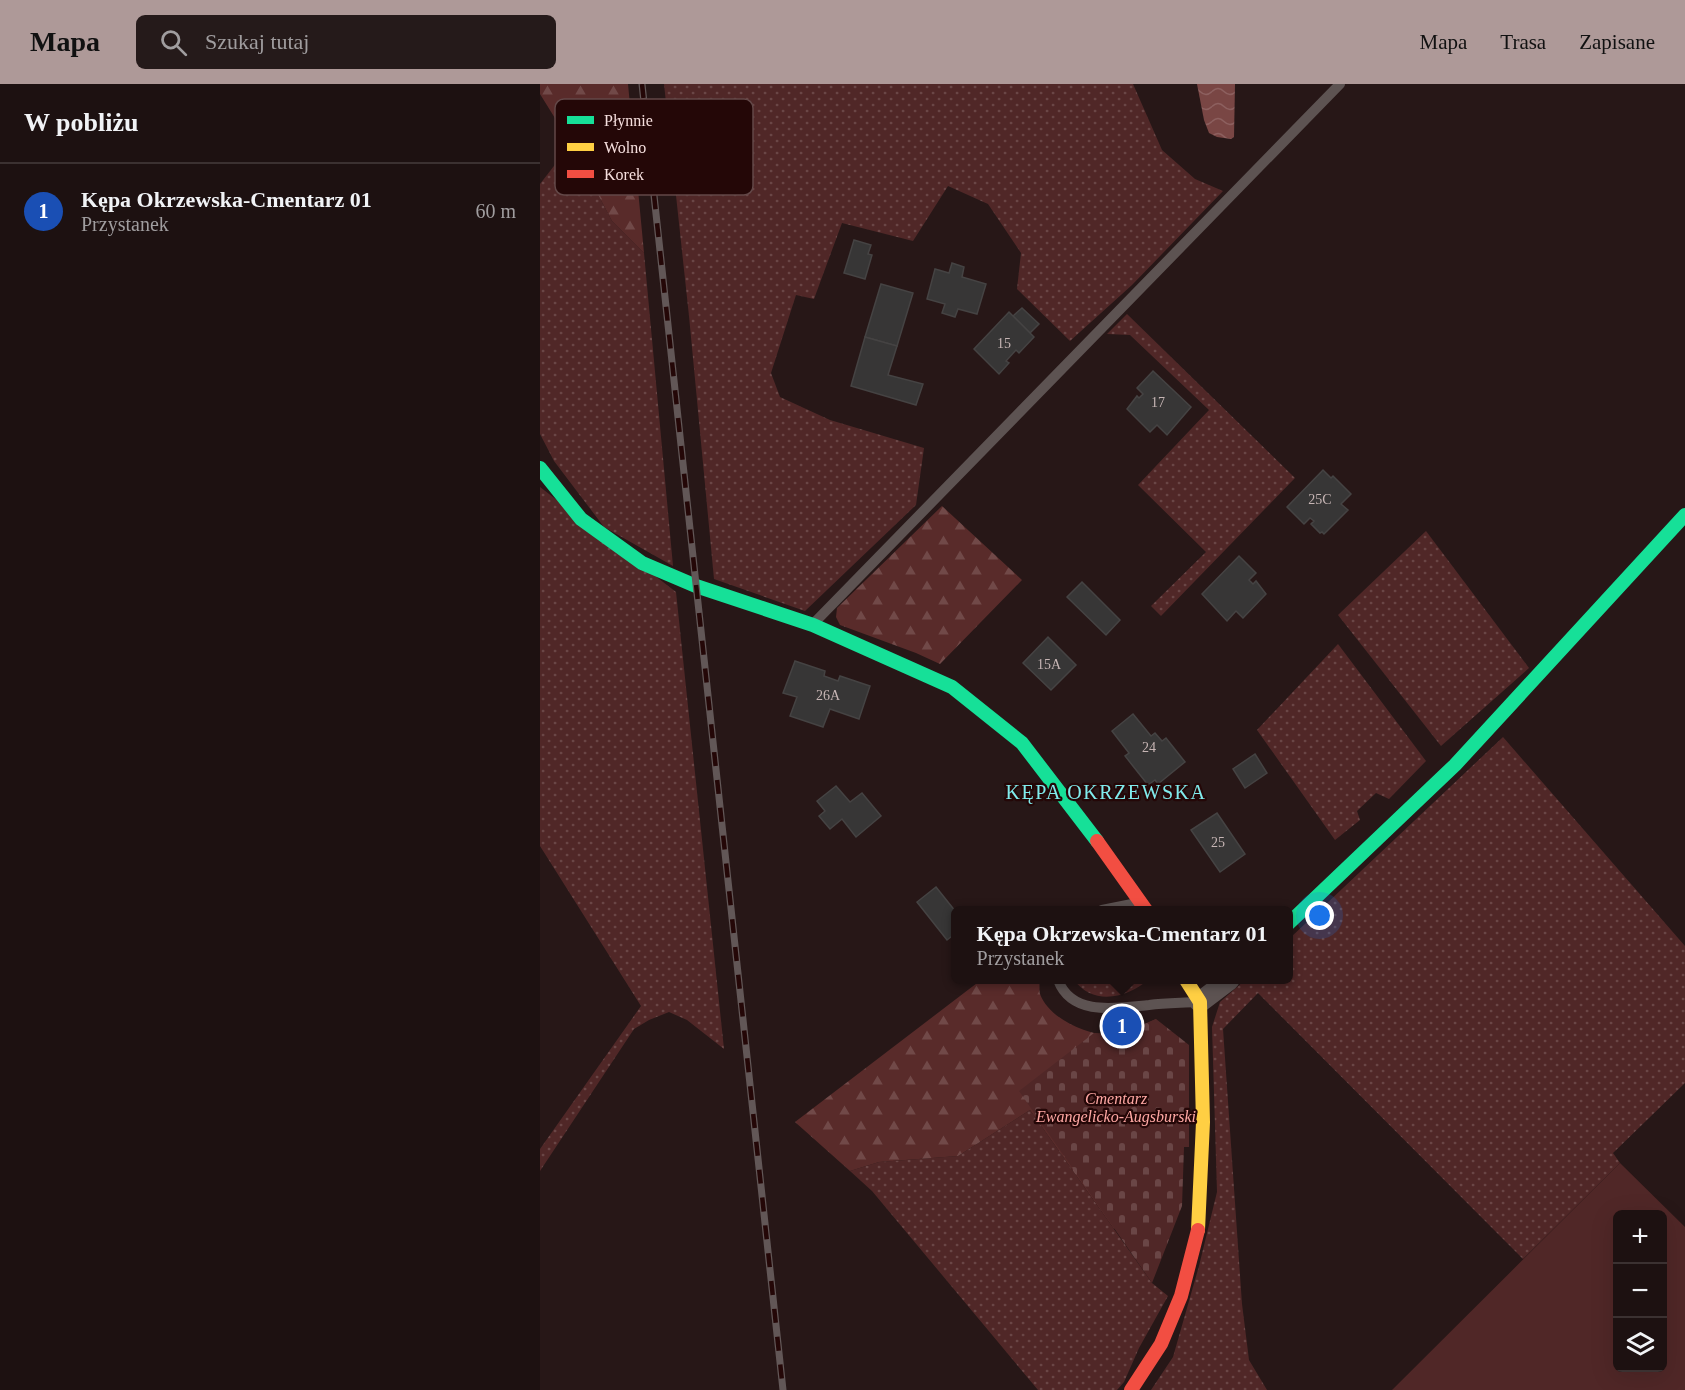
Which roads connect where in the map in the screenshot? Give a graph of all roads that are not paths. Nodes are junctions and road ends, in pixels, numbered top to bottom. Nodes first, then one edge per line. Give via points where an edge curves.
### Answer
1 (1340, 84) edge
2 (540, 468) edge
3 (1685, 515) edge
4 (813, 625) junction
5 (1143, 906) edge
6 (1293, 919) edge
7 (1060, 984) edge
8 (1189, 984) edge
9 (1224, 984) edge
10 (1200, 1002) junction
11 (1131, 1390) edge

1 - 4 lane
2 - 4 street via 581,519 642,563 696,586
3 - 6 street via 1455,765
4 - 5 street via 952,687 1022,742
7 - 10 lane via 1073,1000 1105,1009
8 - 10 street
9 - 10 street
10 - 11 street via 1203,1122 1198,1236 1181,1296 1161,1344

